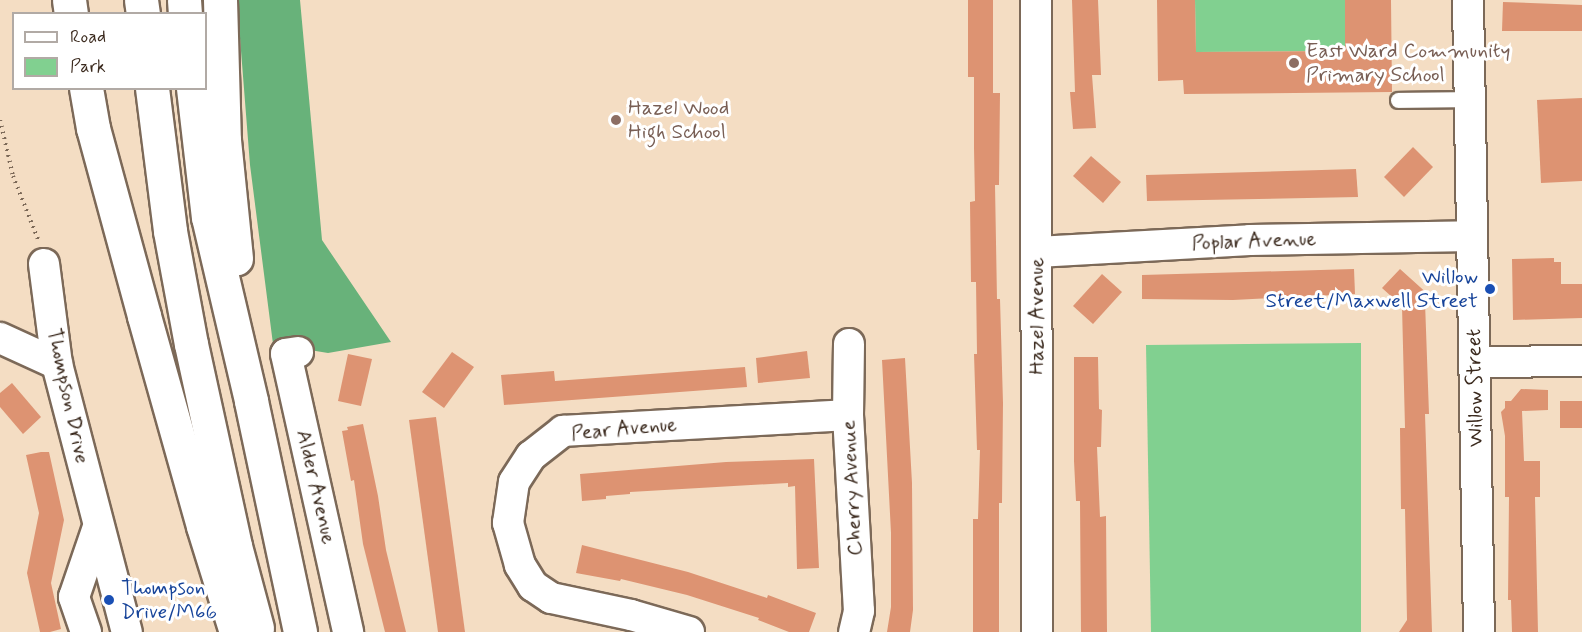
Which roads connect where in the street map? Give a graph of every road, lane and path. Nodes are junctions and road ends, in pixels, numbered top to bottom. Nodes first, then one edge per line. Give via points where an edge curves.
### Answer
1 (220, 0) edge
2 (1036, 0) edge
3 (1468, 0) edge
4 (86, 90) edge
5 (152, 90) edge
6 (193, 90) edge
7 (1470, 99) junction
8 (1398, 100) dead end
9 (0, 120) edge
10 (1472, 236) junction
11 (1037, 252) junction
12 (44, 264) joint
13 (0, 338) edge
14 (849, 344) dead end
15 (298, 352) dead end
16 (1582, 361) edge
17 (1474, 362) junction
18 (57, 364) junction
19 (251, 401) junction
20 (848, 415) junction
21 (99, 527) junction
22 (86, 632) edge
23 (127, 632) edge
24 (236, 632) edge
25 (258, 632) edge
26 (300, 632) edge
27 (348, 632) edge
28 (689, 632) edge
29 (854, 632) edge
30 (1037, 632) edge
31 (1479, 632) edge

1 - 19 highway via 224,140
2 - 11 street, Hazel Avenue
3 - 7 street, Willow Street
4 - 24 highway via 144,316
5 - 25 highway via 170,231 191,344
6 - 19 highway via 208,217
7 - 8 lane
7 - 10 street, Willow Street
9 - 12 path via 13,176 34,224
10 - 11 street, Poplar Avenue via 1251,240
10 - 17 street, Willow Street
11 - 30 street, Hazel Avenue
12 - 18 street, Thompson Drive
13 - 18 street
14 - 20 street, Cherry Avenue
15 - 27 street, Alder Avenue via 286,354
16 - 17 street
17 - 31 street, Willow Street
18 - 21 street, Thompson Drive
19 - 26 highway
20 - 28 street, Pear Avenue via 563,431 531,456 514,482 508,523 520,565 533,586 551,598
20 - 29 street, Cherry Avenue via 859,611
21 - 22 street via 74,597
21 - 23 street, Thompson Drive

